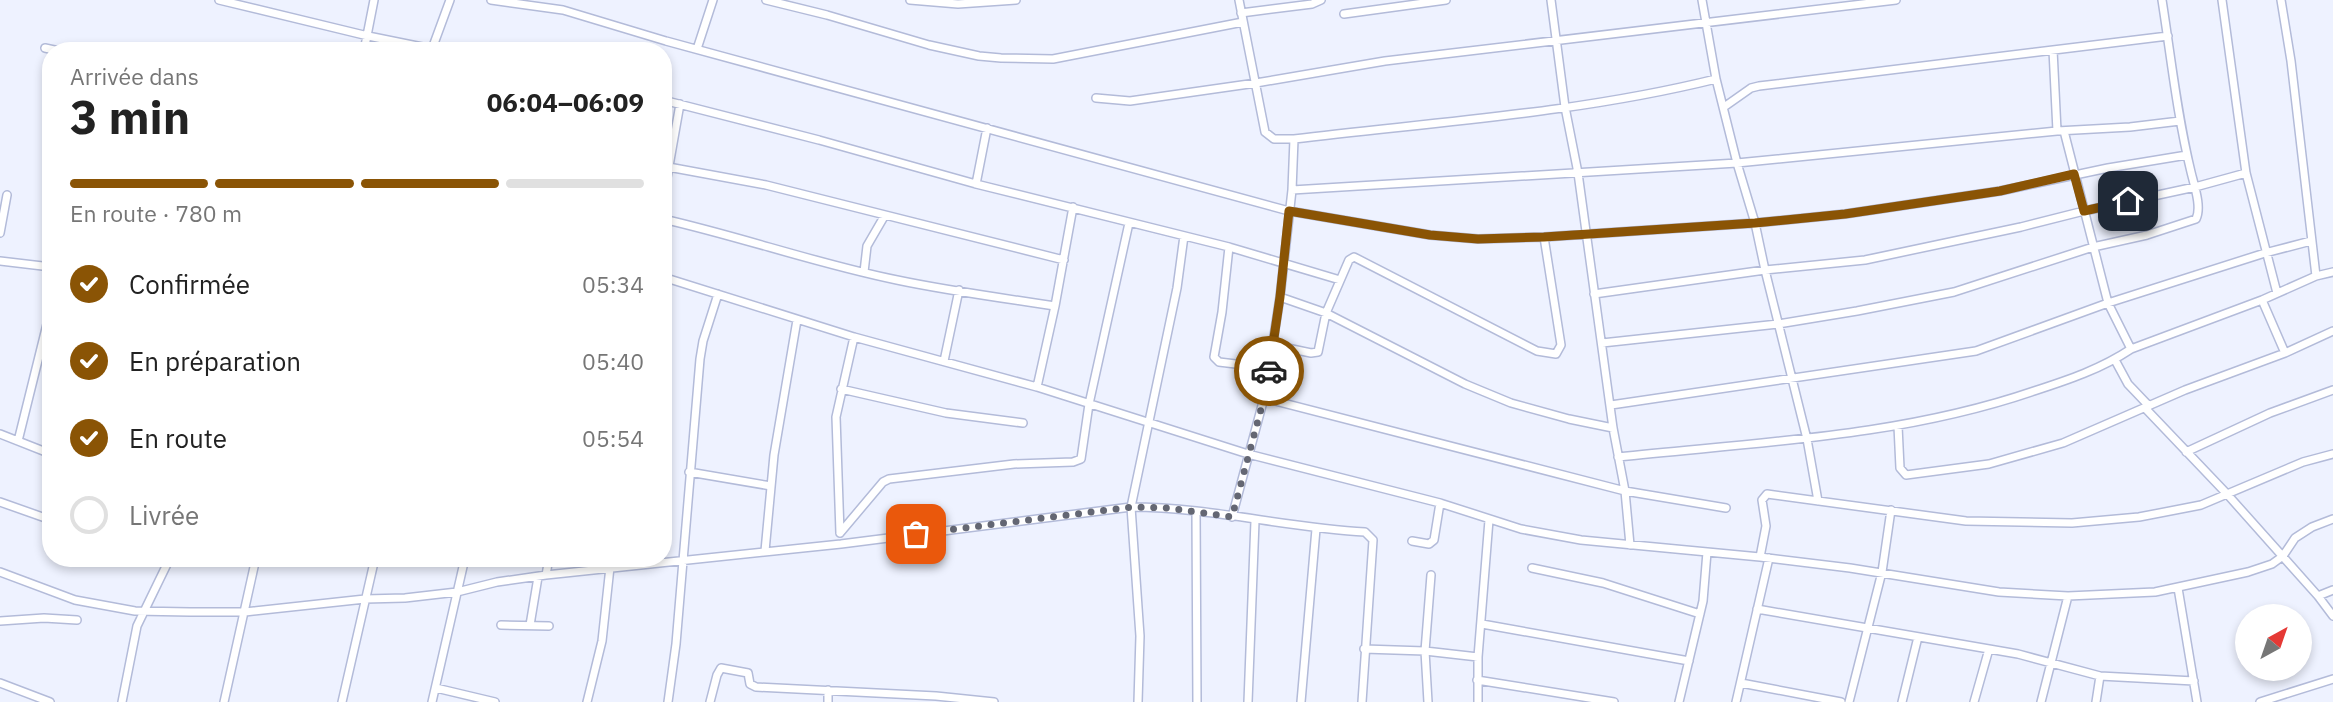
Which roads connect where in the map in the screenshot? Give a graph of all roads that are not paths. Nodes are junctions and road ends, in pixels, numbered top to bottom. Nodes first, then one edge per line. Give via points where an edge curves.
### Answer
1 (219, 0) edge
2 (374, 0) edge
3 (450, 0) edge
4 (491, 0) edge
5 (713, 0) edge
6 (766, 0) edge
7 (910, 0) edge
8 (1016, 0) edge
9 (1239, 0) edge
10 (1321, 0) edge
11 (1446, 0) edge
12 (1551, 0) edge
13 (1702, 0) edge
14 (1896, 0) edge
15 (2162, 0) edge
16 (2222, 0) edge
17 (2281, 0) edge
18 (1344, 14) dead end
19 (1242, 18) junction
20 (1707, 22) junction
21 (368, 36) junction
22 (2168, 36) junction
23 (1558, 40) junction
24 (366, 42) edge
25 (392, 42) edge
26 (435, 42) edge
27 (697, 49) junction
28 (2053, 50) junction
29 (1716, 79) junction
30 (1255, 83) junction
31 (1096, 98) dead end
32 (672, 102) edge
33 (680, 104) junction
34 (1565, 107) junction
35 (1724, 107) junction
36 (2180, 121) junction
37 (987, 128) junction
38 (2061, 131) junction
39 (1294, 139) junction
40 (672, 140) edge
41 (2187, 155) junction
42 (1737, 163) junction
43 (672, 168) edge
44 (1578, 173) junction
45 (2246, 173) junction
46 (2074, 174) junction
47 (976, 184) junction
48 (2195, 187) junction
49 (1292, 190) junction
50 (7, 195) dead end
51 (1073, 207) junction
52 (1289, 211) junction
53 (2084, 211) junction
54 (885, 215) junction
55 (672, 221) edge
56 (1129, 223) junction
57 (1755, 223) junction
58 (0, 233) edge
59 (1586, 234) junction
60 (1184, 236) junction
61 (1544, 237) junction
62 (2311, 242) junction
63 (1229, 247) junction
64 (2093, 247) junction
65 (2265, 253) junction
66 (1064, 260) junction
67 (0, 261) edge
68 (42, 264) edge
69 (1284, 264) junction
70 (1765, 270) junction
71 (864, 272) junction
72 (2333, 272) edge
73 (2316, 276) junction
74 (672, 280) edge
75 (1340, 280) junction
76 (959, 290) junction
77 (2277, 293) junction
78 (718, 294) junction
79 (1594, 294) junction
80 (1280, 297) junction
81 (2262, 300) junction
82 (2108, 303) junction
83 (1055, 306) junction
84 (1326, 313) junction
85 (797, 320) junction
86 (1778, 324) junction
87 (2333, 331) edge
88 (854, 337) junction
89 (1602, 343) junction
90 (42, 344) edge
91 (1273, 345) junction
92 (2132, 349) junction
93 (2284, 353) junction
94 (2115, 360) junction
95 (944, 361) junction
96 (1269, 368) junction
97 (1792, 379) junction
98 (1037, 387) junction
99 (841, 389) junction
100 (2333, 390) edge
101 (1264, 398) junction
102 (1089, 404) junction
103 (1611, 405) junction
104 (2147, 407) junction
105 (1148, 422) junction
106 (1023, 423) dead end
107 (1898, 426) junction
108 (1614, 428) junction
109 (0, 434) edge
110 (1807, 439) junction
111 (18, 441) junction
112 (42, 450) edge
113 (2186, 452) junction
114 (1248, 454) junction
115 (2333, 454) edge
116 (1618, 457) junction
117 (689, 472) junction
118 (771, 486) junction
119 (1625, 491) junction
120 (2227, 494) junction
121 (1818, 501) junction
122 (0, 502) edge
123 (1440, 503) junction
124 (1132, 507) junction
125 (1726, 508) dead end
126 (1891, 510) junction
127 (1196, 512) junction
128 (42, 517) edge
129 (1232, 517) junction
130 (2333, 519) edge
131 (1489, 520) junction
132 (1255, 521) junction
133 (1316, 529) junction
134 (840, 533) junction
135 (1412, 541) dead end
136 (841, 544) junction
137 (1630, 545) junction
138 (765, 551) junction
139 (1707, 552) junction
140 (2283, 556) junction
141 (1765, 558) junction
142 (683, 560) junction
143 (672, 561) edge
144 (163, 567) edge
145 (254, 567) edge
146 (373, 567) edge
147 (463, 567) edge
148 (546, 567) edge
149 (625, 567) edge
150 (1532, 568) dead end
151 (609, 569) junction
152 (0, 572) edge
153 (1882, 572) junction
154 (1431, 575) dead end
155 (542, 576) junction
156 (2178, 588) junction
157 (2333, 590) edge
158 (457, 592) junction
159 (2068, 596) junction
160 (2318, 596) junction
161 (365, 599) junction
162 (1757, 609) junction
163 (144, 611) junction
164 (245, 612) junction
165 (1700, 614) junction
166 (2333, 616) edge
167 (77, 620) dead end
168 (0, 621) edge
169 (1482, 624) junction
170 (501, 625) dead end
171 (530, 625) junction
172 (550, 626) dead end
173 (1867, 629) junction
174 (1918, 637) junction
175 (1364, 649) junction
176 (1989, 649) junction
177 (1425, 651) junction
178 (1478, 657) junction
179 (1689, 661) junction
180 (2051, 662) junction
181 (2100, 676) junction
182 (2333, 679) edge
183 (1477, 680) junction
184 (2194, 681) junction
185 (0, 683) edge
186 (1741, 683) junction
187 (436, 688) junction
188 (828, 690) junction
189 (879, 698) edge
190 (50, 702) edge
191 (122, 702) edge
192 (224, 702) edge
193 (342, 702) edge
194 (432, 702) edge
195 (495, 702) edge
196 (587, 702) edge
197 (668, 702) edge
198 (675, 702) edge
199 (710, 702) edge
200 (828, 702) edge
201 (994, 702) edge
202 (1138, 702) edge
203 (1197, 702) edge
204 (1248, 702) edge
205 (1301, 702) edge
206 (1362, 702) edge
207 (1428, 702) edge
208 (1478, 702) edge
209 (1614, 702) edge
210 (1679, 702) edge
211 (1736, 702) edge
212 (1841, 702) edge
213 (1849, 702) edge
214 (1902, 702) edge
215 (1974, 702) edge
216 (2041, 702) edge
217 (2096, 702) edge
218 (2197, 702) edge
219 (2260, 702) edge

1 - 21 street
2 - 21 street
3 - 26 street
4 - 27 street via 563,10
5 - 27 street
6 - 19 street via 929,45 1001,58 1054,59
7 - 8 street via 958,4
9 - 19 street
10 - 19 street
11 - 18 street
12 - 23 street
13 - 20 street
14 - 20 street
15 - 22 street
16 - 45 street
17 - 62 street
19 - 30 street
20 - 23 street
20 - 29 street
21 - 24 street
21 - 25 street
22 - 28 street
22 - 36 street
23 - 30 street via 1385,61
23 - 34 street
27 - 37 street
28 - 35 street via 1759,86
28 - 38 street
29 - 34 street
29 - 35 street
30 - 31 street via 1130,101
30 - 39 street via 1266,135
32 - 33 street
33 - 40 street
33 - 47 street
34 - 39 street
34 - 44 street
35 - 42 street
36 - 38 street
36 - 41 street
37 - 47 street
37 - 52 street
38 - 42 street
38 - 46 street
39 - 49 street
41 - 46 street
41 - 48 street
42 - 44 street
42 - 57 street
43 - 54 street via 766,185
44 - 49 street
44 - 59 street
45 - 48 street
45 - 65 street
46 - 53 street
46 - 57 street via 1965,197
47 - 51 street
48 - 53 street
48 - 64 street via 2196,219
49 - 52 street
50 - 58 street
51 - 56 street
51 - 66 street
52 - 61 street via 1430,235
52 - 69 street
53 - 64 street
53 - 70 street via 1865,260
54 - 66 street
54 - 71 street via 867,246
55 - 71 street
56 - 60 street
56 - 102 street
57 - 59 street
57 - 70 street
59 - 61 street
59 - 79 street
60 - 63 street
60 - 105 street
61 - 75 street via 1561,345 1551,355 1354,257
62 - 65 street
62 - 73 street
63 - 69 street
63 - 96 street via 1214,357 1219,362
64 - 82 street
64 - 86 street via 1954,292
65 - 77 street
65 - 82 street
66 - 83 street
67 - 68 street
69 - 75 street
69 - 80 street
70 - 79 street
70 - 86 street
71 - 76 street
72 - 73 street
73 - 77 street
74 - 78 street
75 - 84 street
76 - 83 street
76 - 95 street
77 - 81 street
78 - 85 street
78 - 117 street via 700,359
79 - 89 street
80 - 84 street
80 - 91 street
81 - 92 street
81 - 93 street
82 - 92 street
82 - 97 street via 1976,351
83 - 98 street
84 - 91 street via 1316,354
84 - 108 street via 1511,403
85 - 88 street
85 - 118 street
86 - 89 street
86 - 97 street
87 - 93 street
88 - 95 street
88 - 99 street
89 - 103 street
90 - 111 street
91 - 96 street
92 - 94 street
93 - 104 street
94 - 104 street
94 - 107 street via 1990,406
95 - 98 street
96 - 101 street
97 - 103 street
97 - 110 street
98 - 102 street
99 - 106 street via 946,413
99 - 134 street via 836,436
100 - 113 street
101 - 114 street
101 - 119 street
102 - 105 street
102 - 134 street via 1083,457 1078,461 889,479
103 - 108 street
104 - 107 street via 2063,443 2013,458 1906,475 1900,468
104 - 113 street
105 - 114 street
105 - 124 street
107 - 110 street
108 - 116 street
109 - 111 street
110 - 116 street
110 - 121 street
111 - 112 street
113 - 120 street
114 - 123 street
114 - 129 street
115 - 120 street
116 - 119 street
117 - 118 street
117 - 142 street
118 - 138 street
119 - 125 street
119 - 137 street
120 - 126 street via 2201,505 2139,517 2072,523 1966,521
120 - 140 street
121 - 126 street
121 - 141 street via 1764,496
122 - 128 street
123 - 131 street
123 - 135 street via 1434,540 1430,544
124 - 127 street
124 - 136 street
124 - 202 street via 1140,636
126 - 153 street
127 - 129 street
127 - 203 street
129 - 132 street
130 - 140 street via 2295,538
131 - 137 street via 1551,536
131 - 169 street
132 - 133 street
132 - 204 street
133 - 175 street via 1365,532 1372,538
133 - 205 street
134 - 136 street
136 - 138 street
137 - 139 street
138 - 142 street
139 - 141 street
139 - 165 street
140 - 156 street via 2267,566
140 - 160 street
141 - 153 street
141 - 162 street
142 - 143 street
142 - 197 street
144 - 163 street
145 - 164 street
146 - 161 street
147 - 158 street
148 - 155 street
149 - 151 street
150 - 165 street via 1602,583
151 - 155 street
151 - 196 street via 602,641
152 - 163 street via 75,600
153 - 159 street via 1999,592
153 - 173 street
154 - 177 street
155 - 158 street
155 - 171 street
156 - 159 street
156 - 184 street
157 - 160 street
158 - 161 street
158 - 187 street
159 - 180 street
160 - 166 street
161 - 164 street
161 - 193 street
162 - 173 street
162 - 186 street
163 - 164 street
163 - 191 street
164 - 192 street
165 - 179 street
167 - 168 street
169 - 178 street
169 - 179 street
170 - 171 street
171 - 172 street
173 - 174 street
173 - 213 street
174 - 176 street
174 - 214 street
175 - 177 street
175 - 206 street
176 - 180 street
176 - 215 street
177 - 178 street
177 - 207 street
178 - 183 street
179 - 210 street
180 - 181 street
180 - 216 street
181 - 184 street
181 - 217 street
182 - 219 street
183 - 208 street
183 - 209 street
184 - 218 street
185 - 190 street
186 - 211 street
186 - 212 street
187 - 194 street
187 - 195 street
188 - 189 street
188 - 199 street via 753,687 748,673 721,668
188 - 200 street
189 - 201 street
197 - 198 street

